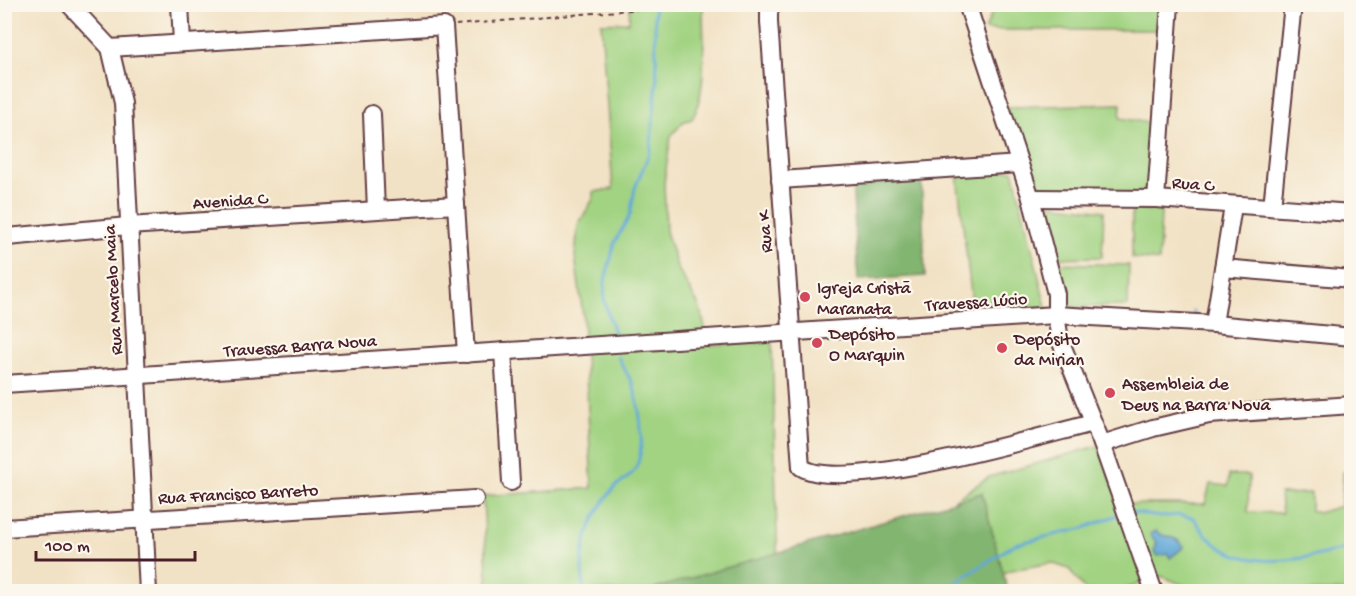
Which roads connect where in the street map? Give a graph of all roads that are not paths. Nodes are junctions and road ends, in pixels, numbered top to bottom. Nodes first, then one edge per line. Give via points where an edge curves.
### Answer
1 (69, 4) edge
2 (180, 4) edge
3 (967, 4) edge
4 (1170, 4) edge
5 (1293, 4) edge
6 (773, 5) edge
7 (182, 43) junction
8 (110, 48) junction
9 (372, 114) dead end
10 (1020, 164) junction
11 (780, 180) junction
12 (1031, 198) junction
13 (1156, 199) junction
14 (456, 205) junction
15 (1233, 206) junction
16 (1272, 207) junction
17 (376, 210) junction
18 (1352, 213) edge
19 (128, 226) junction
20 (7, 237) dead end
21 (1223, 268) junction
22 (1352, 279) edge
23 (1056, 315) junction
24 (1214, 324) junction
25 (792, 332) junction
26 (1352, 337) edge
27 (503, 351) junction
28 (466, 354) junction
29 (136, 375) junction
30 (4, 384) edge
31 (1352, 405) edge
32 (1093, 423) junction
33 (1102, 444) junction
34 (511, 482) dead end
35 (475, 499) dead end
36 (144, 518) junction
37 (4, 528) edge
38 (147, 591) edge
39 (1154, 591) edge

1 - 8 street, Rua Marcelo Maia
2 - 7 street
3 - 10 street
4 - 13 street
5 - 16 street
6 - 11 street, Rua K via 769,22
7 - 8 street
7 - 14 street via 444,26
8 - 19 street, Rua Marcelo Maia via 123,103
9 - 17 street
10 - 11 street
10 - 12 street
11 - 25 street, Rua K
12 - 13 street, Rua C
12 - 23 street via 1056,294
13 - 15 street, Rua C
14 - 17 street, Avenida C
14 - 28 street
15 - 16 street, Rua C
15 - 21 street
16 - 18 street, Rua C
17 - 19 street, Avenida C
19 - 20 street, Avenida C
19 - 29 street, Rua Marcelo Maia
21 - 22 street
21 - 24 street
23 - 24 street, Travessa Lúcio
23 - 25 street, Travessa Lúcio
23 - 32 street via 1060,340
24 - 26 street, Travessa Lúcio
25 - 27 street, Travessa Lúcio
25 - 32 street, Rua K via 801,467 818,474 887,470
27 - 28 street, Travessa Barra Nova
27 - 34 street
28 - 29 street, Travessa Barra Nova
29 - 30 street, Travessa Barra Nova
29 - 36 street, Rua Marcelo Maia
31 - 33 street via 1209,415
32 - 33 street
33 - 39 street
35 - 36 street, Rua Francisco Barreto
36 - 37 street, Rua Francisco Barreto
36 - 38 street, Rua Marcelo Maia

